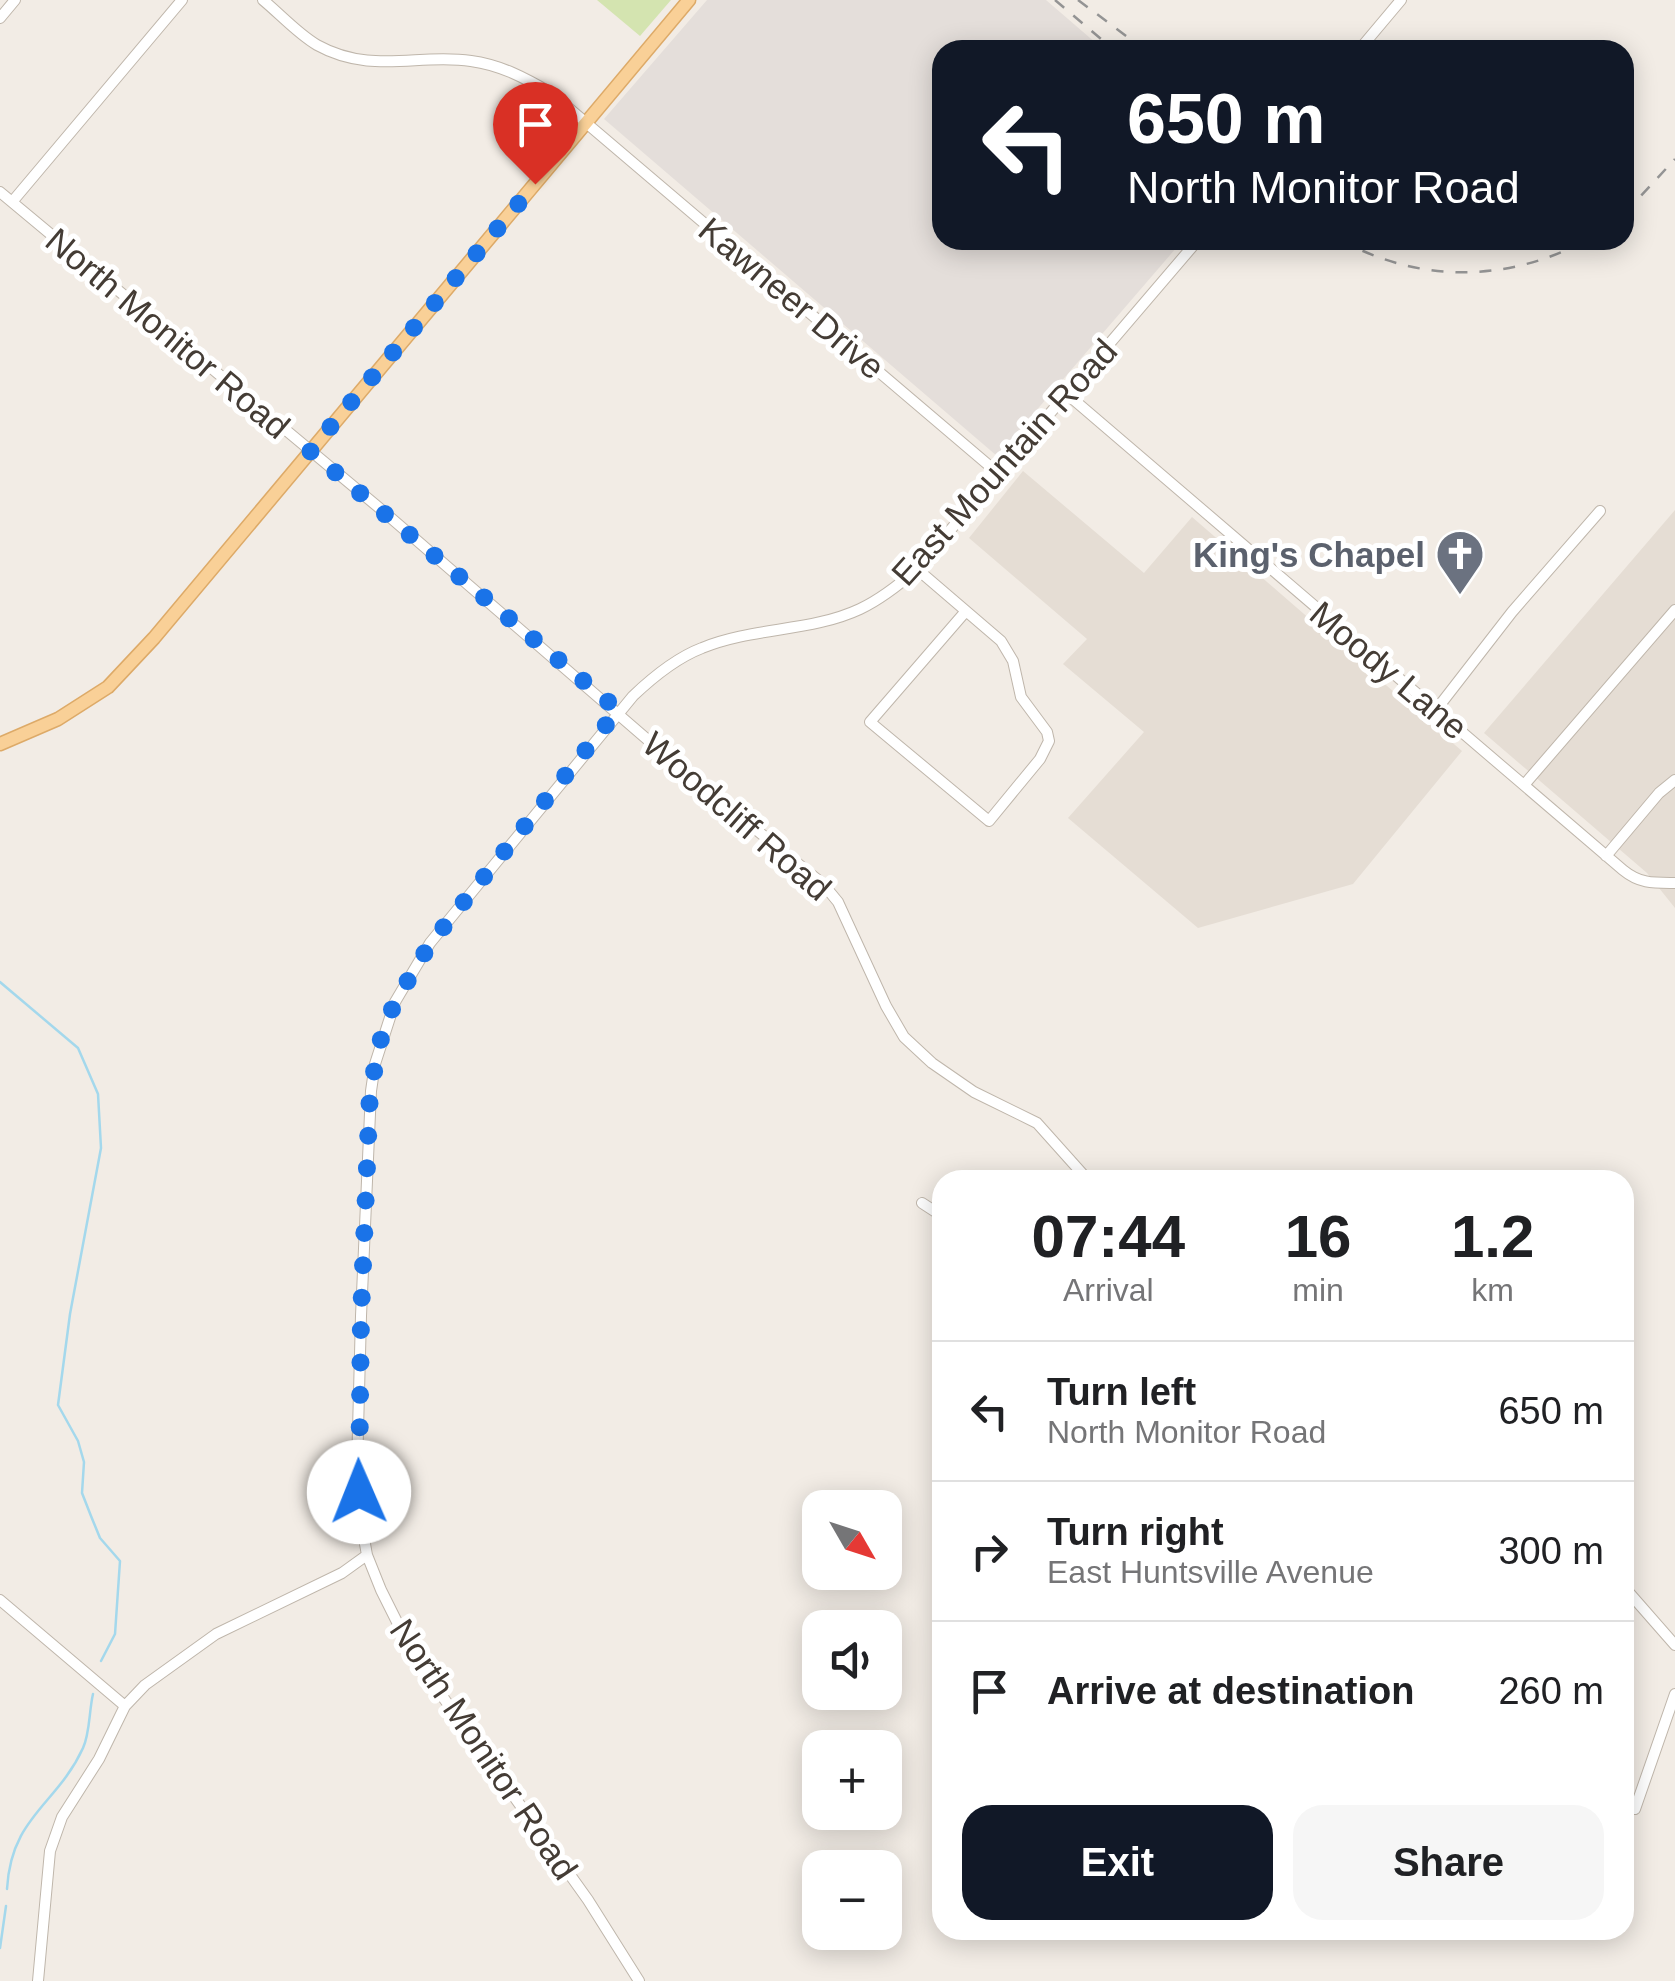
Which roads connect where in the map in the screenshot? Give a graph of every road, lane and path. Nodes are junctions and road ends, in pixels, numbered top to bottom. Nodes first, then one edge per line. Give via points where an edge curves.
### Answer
1 (15, 0) edge
2 (182, 0) edge
3 (262, 0) edge
4 (689, 0) edge
5 (1395, 2) edge
6 (0, 18) edge
7 (1366, 40) edge
8 (586, 123) junction
9 (0, 192) edge
10 (12, 202) junction
11 (1189, 250) edge
12 (1067, 394) junction
13 (310, 451) junction
14 (999, 474) junction
15 (1600, 511) dead end
16 (918, 569) junction
17 (1675, 610) edge
18 (966, 611) junction
19 (618, 710) junction
20 (1436, 710) junction
21 (0, 744) edge
22 (1675, 780) edge
23 (1524, 786) junction
24 (1606, 856) junction
25 (1675, 883) edge
26 (1079, 1170) edge
27 (922, 1203) dead end
28 (932, 1210) edge
29 (367, 1554) junction
30 (1634, 1598) edge
31 (0, 1600) edge
32 (1675, 1645) edge
33 (1675, 1694) edge
34 (125, 1706) junction
35 (1635, 1808) dead end
36 (38, 1981) edge
37 (639, 1981) edge

1 - 6 street
2 - 10 street
3 - 8 street, Kawneer Drive via 316,45 388,64 469,60 514,72
4 - 8 main road
5 - 7 street
8 - 13 main road
8 - 14 street, Kawneer Drive
9 - 10 street, North Monitor Road
10 - 13 street, North Monitor Road
11 - 12 street, East Mountain Road
12 - 14 street, East Mountain Road
12 - 20 street, Moody Lane
13 - 19 street, North Monitor Road
13 - 21 main road via 108,687
14 - 16 street, East Mountain Road
15 - 20 street
16 - 18 street
16 - 19 street, East Mountain Road via 860,609 830,620 702,648 652,678
17 - 23 street
18 - 18 street via 870,722 990,820 1049,742 1020,696 1009,651
19 - 26 street, Woodcliff Road via 824,886 838,902 891,1016 915,1048 974,1092 1037,1123
19 - 29 street, North Monitor Road via 430,944 382,1034 370,1091 361,1316 357,1468
20 - 23 street, Moody Lane
22 - 24 street
23 - 24 street, Moody Lane
24 - 25 street, Moody Lane via 1635,880
27 - 28 street
29 - 34 street via 216,1634
29 - 37 street, North Monitor Road via 416,1658
30 - 32 street
31 - 34 street
33 - 35 street
34 - 36 street via 50,1851

